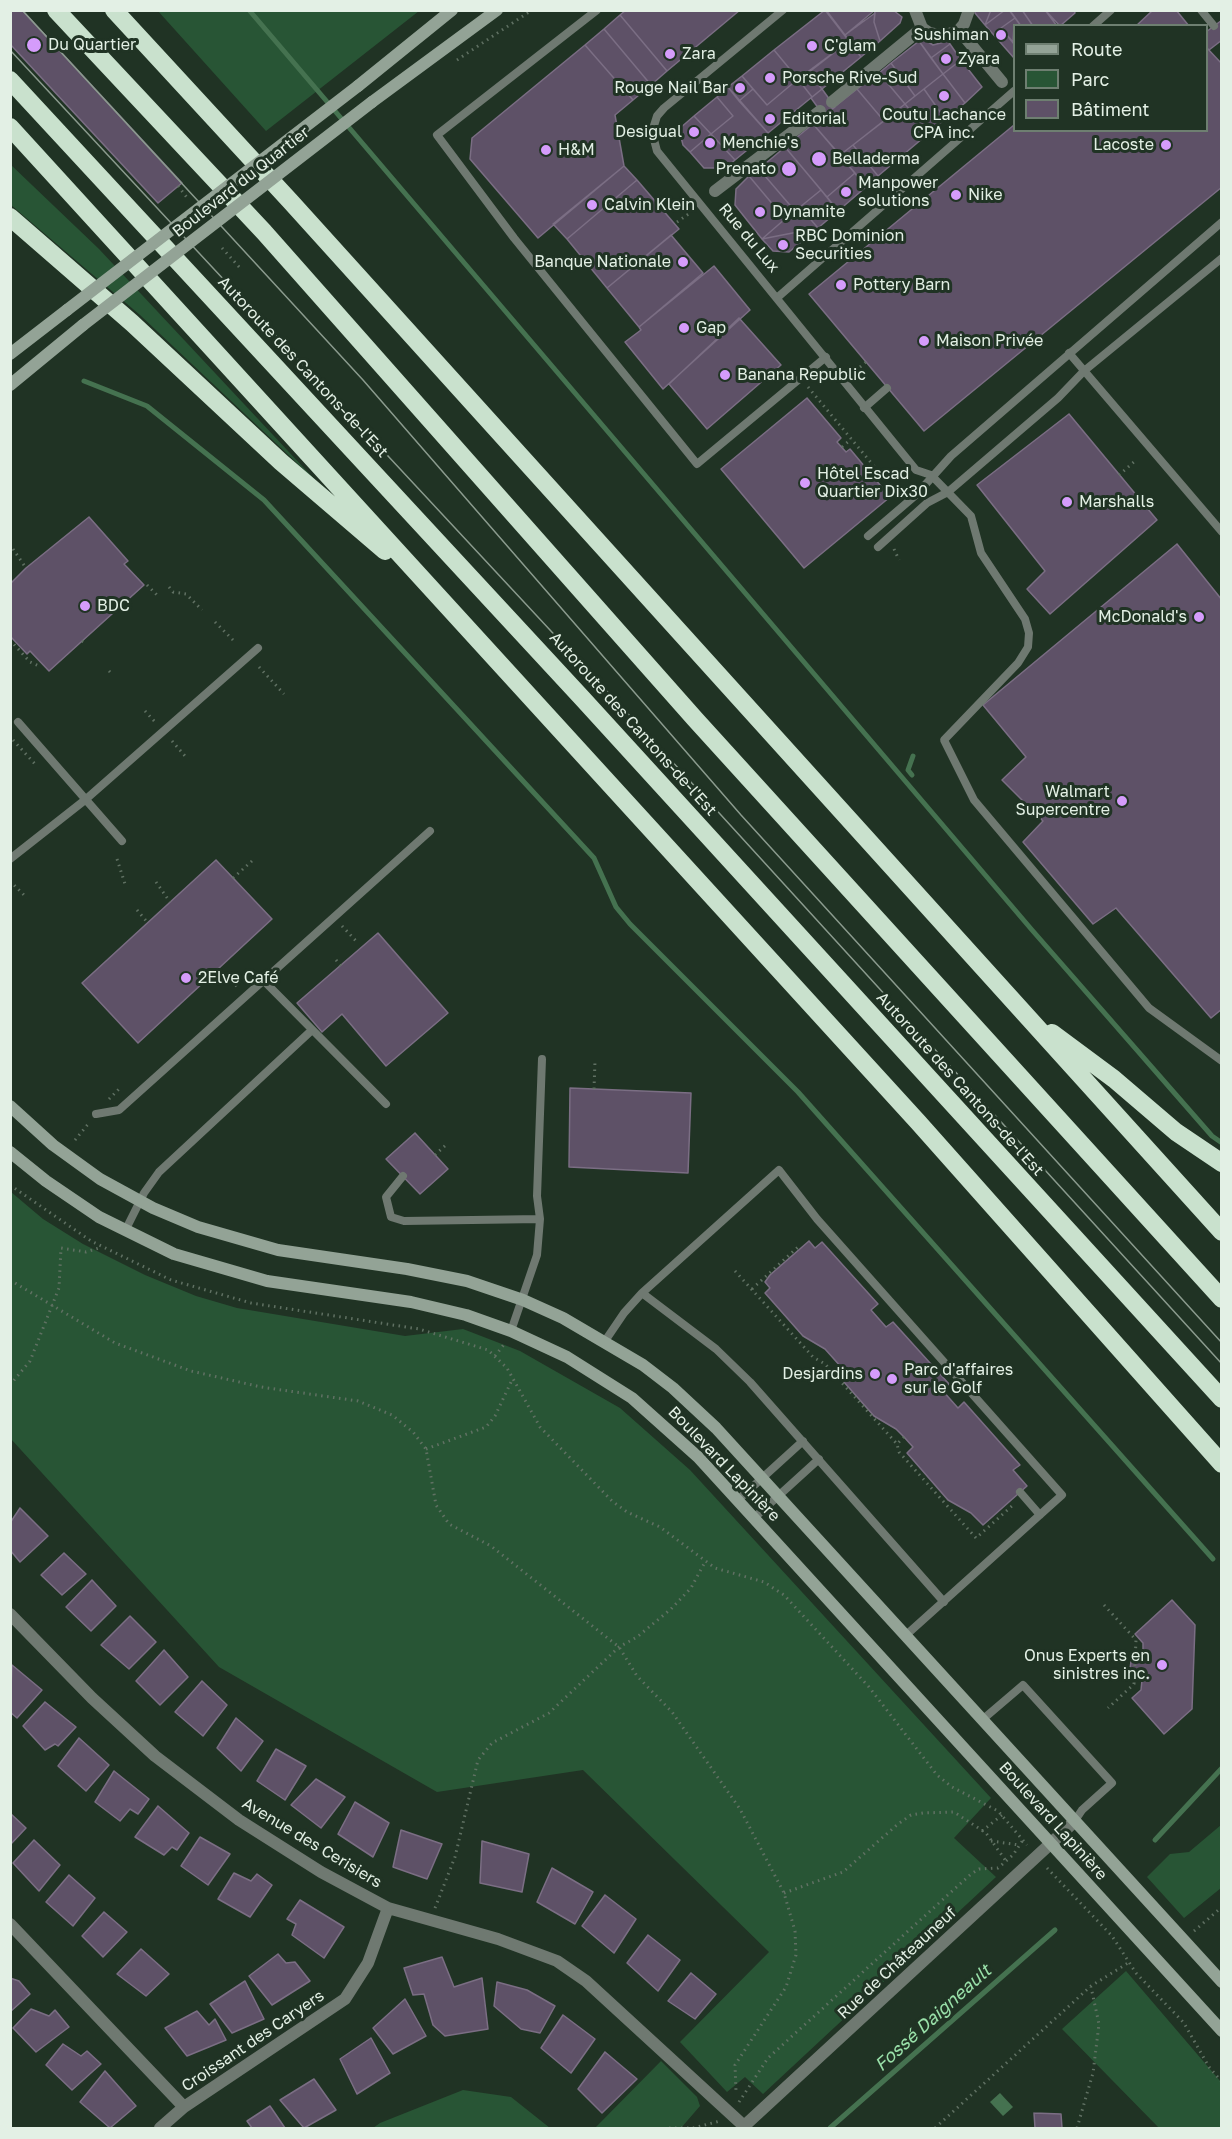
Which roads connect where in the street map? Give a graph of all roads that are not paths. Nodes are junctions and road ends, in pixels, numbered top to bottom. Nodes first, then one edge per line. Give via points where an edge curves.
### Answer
1 (56, 10) edge
2 (114, 10) edge
3 (452, 10) edge
4 (497, 10) edge
5 (597, 10) edge
6 (783, 10) edge
7 (915, 10) edge
8 (969, 10) edge
9 (1111, 10) edge
10 (1201, 10) edge
11 (1095, 24) edge
12 (1214, 26) dead end
13 (922, 28) junction
14 (959, 30) junction
15 (10, 80) edge
16 (1002, 82) dead end
17 (1013, 92) edge
18 (832, 102) dead end
19 (820, 111) dead end
20 (10, 127) edge
21 (10, 139) edge
22 (55, 177) junction
23 (715, 191) dead end
24 (10, 217) edge
25 (1221, 222) edge
26 (1221, 258) edge
27 (778, 297) junction
28 (1069, 353) junction
29 (10, 354) edge
30 (826, 357) junction
31 (1084, 371) junction
32 (10, 385) edge
33 (887, 388) dead end
34 (864, 408) junction
35 (931, 476) junction
36 (948, 492) junction
37 (1221, 532) edge
38 (868, 536) dead end
39 (878, 547) dead end
40 (449, 607) junction
41 (258, 648) dead end
42 (18, 722) dead end
43 (85, 800) junction
44 (430, 831) dead end
45 (122, 841) dead end
46 (10, 859) edge
47 (263, 980) junction
48 (1017, 1007) junction
49 (312, 1030) junction
50 (542, 1059) dead end
51 (1221, 1061) edge
52 (386, 1104) dead end
53 (10, 1106) edge
54 (94, 1116) road end
55 (10, 1152) edge
56 (1221, 1163) edge
57 (403, 1176) dead end
58 (140, 1201) junction
59 (540, 1219) junction
60 (125, 1231) junction
61 (1221, 1232) edge
62 (642, 1293) junction
63 (1221, 1299) edge
64 (523, 1300) junction
65 (509, 1336) junction
66 (605, 1341) junction
67 (1221, 1399) edge
68 (803, 1442) junction
69 (819, 1459) junction
70 (1221, 1464) edge
71 (763, 1479) junction
72 (1020, 1492) dead end
73 (778, 1495) junction
74 (738, 1500) junction
75 (1040, 1515) junction
76 (754, 1518) junction
77 (944, 1602) junction
78 (10, 1614) edge
79 (905, 1636) junction
80 (982, 1720) junction
81 (1074, 1822) junction
82 (1051, 1844) junction
83 (388, 1908) junction
84 (10, 1924) edge
85 (1221, 1982) edge
86 (1221, 2031) edge
87 (184, 2107) junction
88 (743, 2127) edge
89 (160, 2128) edge

1 - 63 highway via 264,232 702,728
2 - 48 highway
3 - 29 main road, Boulevard du Quartier, bridge
4 - 32 main road, Boulevard du Quartier, bridge via 372,102
5 - 30 lane via 437,135 514,238 697,464
6 - 27 lane, Rue du Lux via 664,108 652,132 657,151
7 - 13 street
8 - 14 street
9 - 11 lane
10 - 12 lane
13 - 14 street via 936,35
13 - 18 street
14 - 16 street
15 - 67 highway, Autoroute des Cantons-de-l'Est via 574,689
17 - 27 lane
19 - 23 street
20 - 22 highway
21 - 22 highway
22 - 40 highway
24 - 40 highway via 139,329 281,462
25 - 28 lane
26 - 31 lane
27 - 30 lane, Rue du Lux
28 - 31 lane
28 - 35 lane
30 - 34 lane, Rue du Lux
31 - 36 lane
31 - 37 lane
33 - 34 lane
34 - 35 lane, Rue du Lux via 916,470
35 - 36 lane, Rue du Lux
35 - 38 lane via 916,495
36 - 39 lane via 927,503
36 - 51 lane, Rue du Lux via 971,516 981,553 1029,633 1028,647 1018,663 944,740 974,800 1149,1008
40 - 70 highway via 918,1122
41 - 43 lane
42 - 43 lane
43 - 45 lane
43 - 46 lane
44 - 47 lane
47 - 49 lane
47 - 54 lane via 119,1110
48 - 56 highway
48 - 61 highway
49 - 52 lane
49 - 58 lane via 159,1172
50 - 59 lane via 537,1196
53 - 58 main road, Boulevard Lapinière via 72,1160
55 - 60 main road, Boulevard Lapinière via 68,1197
57 - 59 lane via 386,1197 391,1217 397,1219
58 - 60 lane
58 - 64 main road, Boulevard Lapinière via 198,1227 245,1242 441,1275
59 - 64 lane via 536,1262
60 - 65 main road, Boulevard Lapinière via 174,1254 228,1271 286,1285 431,1306
62 - 66 lane
62 - 68 lane via 716,1349
62 - 75 lane via 779,1170 817,1219 1062,1495
64 - 65 lane
64 - 66 main road, Boulevard Lapinière
65 - 74 main road, Boulevard Lapinière via 567,1357 632,1398 675,1433
66 - 71 main road, Boulevard Lapinière via 680,1393
68 - 69 lane
68 - 71 lane
69 - 73 lane
69 - 77 lane
71 - 73 main road, Boulevard Lapinière
71 - 74 lane
72 - 75 lane
73 - 76 lane
73 - 79 main road, Boulevard Lapinière
74 - 76 main road, Boulevard Lapinière
75 - 77 lane
76 - 82 main road, Boulevard Lapinière
77 - 79 lane
78 - 83 street, Avenue des Cerisiers via 155,1756 239,1820 321,1872
79 - 80 main road, Boulevard Lapinière
80 - 81 main road, Boulevard Lapinière
80 - 81 lane via 1023,1685 1112,1783
81 - 82 street, Rue de Châteauneuf
81 - 85 main road, Boulevard Lapinière
82 - 86 main road, Boulevard Lapinière
82 - 88 street, Rue de Châteauneuf
83 - 87 street, Croissant des Caryers via 368,1963 345,1999
83 - 88 street, Avenue des Cerisiers via 498,1939 557,1961 586,1981
84 - 87 street, Croissant des Caryers
87 - 89 street, Croissant des Caryers

